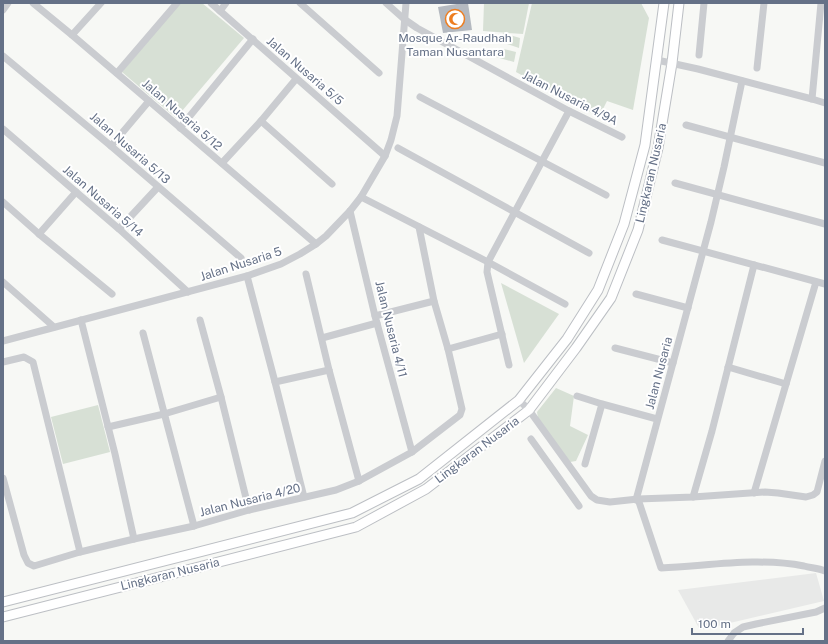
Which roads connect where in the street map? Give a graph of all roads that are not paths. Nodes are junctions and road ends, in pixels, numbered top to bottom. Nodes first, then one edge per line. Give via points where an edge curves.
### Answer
1 (8, 3) edge
2 (34, 3) edge
3 (101, 3) edge
4 (177, 3) edge
5 (211, 3) edge
6 (226, 3) edge
7 (300, 3) edge
8 (386, 3) edge
9 (406, 3) edge
10 (664, 3) edge
11 (679, 3) edge
12 (704, 3) edge
13 (764, 3) edge
14 (821, 3) edge
15 (3, 10) edge
16 (220, 10) junction
17 (404, 19) junction
18 (72, 35) junction
19 (253, 40) junction
20 (817, 41) junction
21 (825, 43) edge
22 (700, 55) dead end
23 (3, 56) edge
24 (657, 60) junction
25 (672, 63) junction
26 (757, 68) dead end
27 (117, 73) junction
28 (379, 73) dead end
29 (296, 78) junction
30 (742, 81) junction
31 (420, 97) dead end
32 (812, 99) junction
33 (148, 101) junction
34 (825, 104) edge
35 (569, 111) junction
36 (261, 121) junction
37 (686, 125) dead end
38 (180, 128) junction
39 (3, 129) edge
40 (622, 137) dead end
41 (731, 137) junction
42 (112, 146) junction
43 (398, 148) dead end
44 (385, 156) junction
45 (542, 161) junction
46 (222, 163) junction
47 (825, 163) edge
48 (675, 183) dead end
49 (332, 184) dead end
50 (158, 187) junction
51 (76, 192) junction
52 (606, 195) dead end
53 (718, 196) junction
54 (361, 197) junction
55 (3, 202) edge
56 (350, 211) junction
57 (515, 212) junction
58 (825, 224) edge
59 (419, 227) junction
60 (119, 229) junction
61 (39, 234) junction
62 (662, 240) dead end
63 (316, 244) junction
64 (703, 252) junction
65 (589, 253) dead end
66 (241, 258) dead end
67 (488, 262) junction
68 (754, 265) junction
69 (306, 274) dead end
70 (247, 276) junction
71 (3, 282) edge
72 (816, 282) junction
73 (825, 284) edge
74 (188, 292) junction
75 (112, 294) dead end
76 (636, 294) dead end
77 (434, 301) junction
78 (565, 304) dead end
79 (688, 308) junction
80 (376, 319) junction
81 (81, 320) junction
82 (200, 320) dead end
83 (54, 327) junction
84 (143, 333) dead end
85 (502, 334) junction
86 (322, 338) junction
87 (3, 341) edge
88 (615, 348) dead end
89 (448, 349) junction
90 (3, 362) edge
91 (673, 363) junction
92 (509, 365) dead end
93 (728, 367) junction
94 (329, 370) junction
95 (275, 382) junction
96 (786, 384) junction
97 (578, 396) dead end
98 (221, 397) junction
99 (519, 400) junction
100 (602, 404) junction
101 (529, 410) junction
102 (164, 414) junction
103 (657, 419) junction
104 (108, 427) junction
105 (531, 439) dead end
106 (412, 452) junction
107 (825, 461) edge
108 (585, 464) dead end
109 (3, 478) edge
110 (359, 481) junction
111 (754, 493) junction
112 (304, 497) junction
113 (693, 497) junction
114 (637, 500) junction
115 (579, 506) dead end
116 (249, 510) junction
117 (194, 526) junction
118 (134, 538) junction
119 (80, 552) junction
120 (825, 571) edge
121 (3, 602) edge
122 (825, 608) edge
123 (3, 617) edge
124 (728, 641) edge

1 - 15 street
2 - 18 street, Jalan Nusaria 5/12
3 - 18 street
4 - 27 street
5 - 16 street, Jalan Nusaria 5/5
6 - 16 street
7 - 28 street
8 - 17 street, Jalan Nusaria 4/9A
9 - 17 street, Jalan Nusaria 5
10 - 24 main road, Lingkaran Nusaria
11 - 25 main road, Lingkaran Nusaria
12 - 22 street
13 - 26 street
14 - 20 street
16 - 19 street, Jalan Nusaria 5/5
17 - 35 street, Jalan Nusaria 4/9A
17 - 44 street, Jalan Nusaria 5 via 397,116
18 - 27 street, Jalan Nusaria 5/12
19 - 29 street, Jalan Nusaria 5/5
19 - 38 street
20 - 21 street
20 - 32 street
23 - 42 street, Jalan Nusaria 5/13
24 - 25 street
24 - 99 main road, Lingkaran Nusaria via 645,145 624,224 598,290 567,339
25 - 30 street
25 - 101 main road, Lingkaran Nusaria via 658,148 638,230 611,298
27 - 33 street, Jalan Nusaria 5/12
29 - 36 street
29 - 44 street, Jalan Nusaria 5/5
30 - 32 street
30 - 41 street, Jalan Nusaria
31 - 45 street
32 - 34 street
33 - 38 street, Jalan Nusaria 5/12
33 - 42 street
35 - 40 street, Jalan Nusaria 4/9A
35 - 45 street
36 - 46 street
36 - 49 street
37 - 41 street
38 - 46 street, Jalan Nusaria 5/12
39 - 51 street, Jalan Nusaria 5/14
41 - 47 street
41 - 53 street, Jalan Nusaria
42 - 50 street, Jalan Nusaria 5/13
43 - 57 street
44 - 54 street, Jalan Nusaria 5
45 - 52 street
45 - 57 street
46 - 63 street, Jalan Nusaria 5/12
48 - 53 street
50 - 60 street
50 - 66 street, Jalan Nusaria 5/13
51 - 60 street, Jalan Nusaria 5/14
51 - 61 street
53 - 58 street
53 - 64 street, Jalan Nusaria
54 - 56 street, Jalan Nusaria 5
54 - 59 street
55 - 61 street
56 - 63 street, Jalan Nusaria 5
56 - 80 street, Jalan Nusaria 4/11
57 - 65 street
57 - 67 street
59 - 67 street
59 - 77 street
60 - 74 street, Jalan Nusaria 5/14
61 - 75 street
62 - 64 street
63 - 70 street, Jalan Nusaria 5 via 281,264
64 - 68 street
64 - 79 street, Jalan Nusaria
67 - 78 street
67 - 85 street via 487,272
68 - 72 street
68 - 93 street
69 - 86 street
70 - 74 street, Jalan Nusaria 5
70 - 95 street
71 - 83 street
72 - 73 street
72 - 96 street
74 - 81 street, Jalan Nusaria 5
76 - 79 street
77 - 80 street
77 - 89 street
79 - 91 street, Jalan Nusaria
80 - 86 street
80 - 106 street, Jalan Nusaria 4/11
81 - 83 street, Jalan Nusaria 5
81 - 104 street
82 - 98 street
83 - 87 street, Jalan Nusaria 5
84 - 102 street
85 - 89 street
85 - 92 street
86 - 94 street
88 - 91 street
89 - 106 street, Jalan Nusaria 4/20 via 462,409 460,415
90 - 119 street via 24,357 33,362
91 - 103 street, Jalan Nusaria
93 - 96 street
93 - 113 street
94 - 95 street
94 - 110 street
95 - 112 street
96 - 111 street
97 - 100 street
98 - 102 street
98 - 116 street
99 - 101 street
99 - 121 main road, Lingkaran Nusaria via 419,479 352,513
100 - 103 street
100 - 108 street
101 - 114 street via 591,496 597,500 610,502
101 - 123 main road, Lingkaran Nusaria via 426,489 356,526
102 - 104 street
102 - 117 street
103 - 114 street, Jalan Nusaria
104 - 118 street
105 - 115 street
106 - 110 street, Jalan Nusaria 4/20
107 - 111 street via 817,492 813,496 778,492
109 - 119 street, Jalan Nusaria 4/20 via 28,563 34,566
110 - 112 street, Jalan Nusaria 4/20 via 336,490
111 - 113 street
112 - 116 street, Jalan Nusaria 4/20
113 - 114 street
114 - 120 street via 660,568 775,562
116 - 117 street, Jalan Nusaria 4/20
117 - 118 street, Jalan Nusaria 4/20
118 - 119 street, Jalan Nusaria 4/20
122 - 124 street via 743,627

